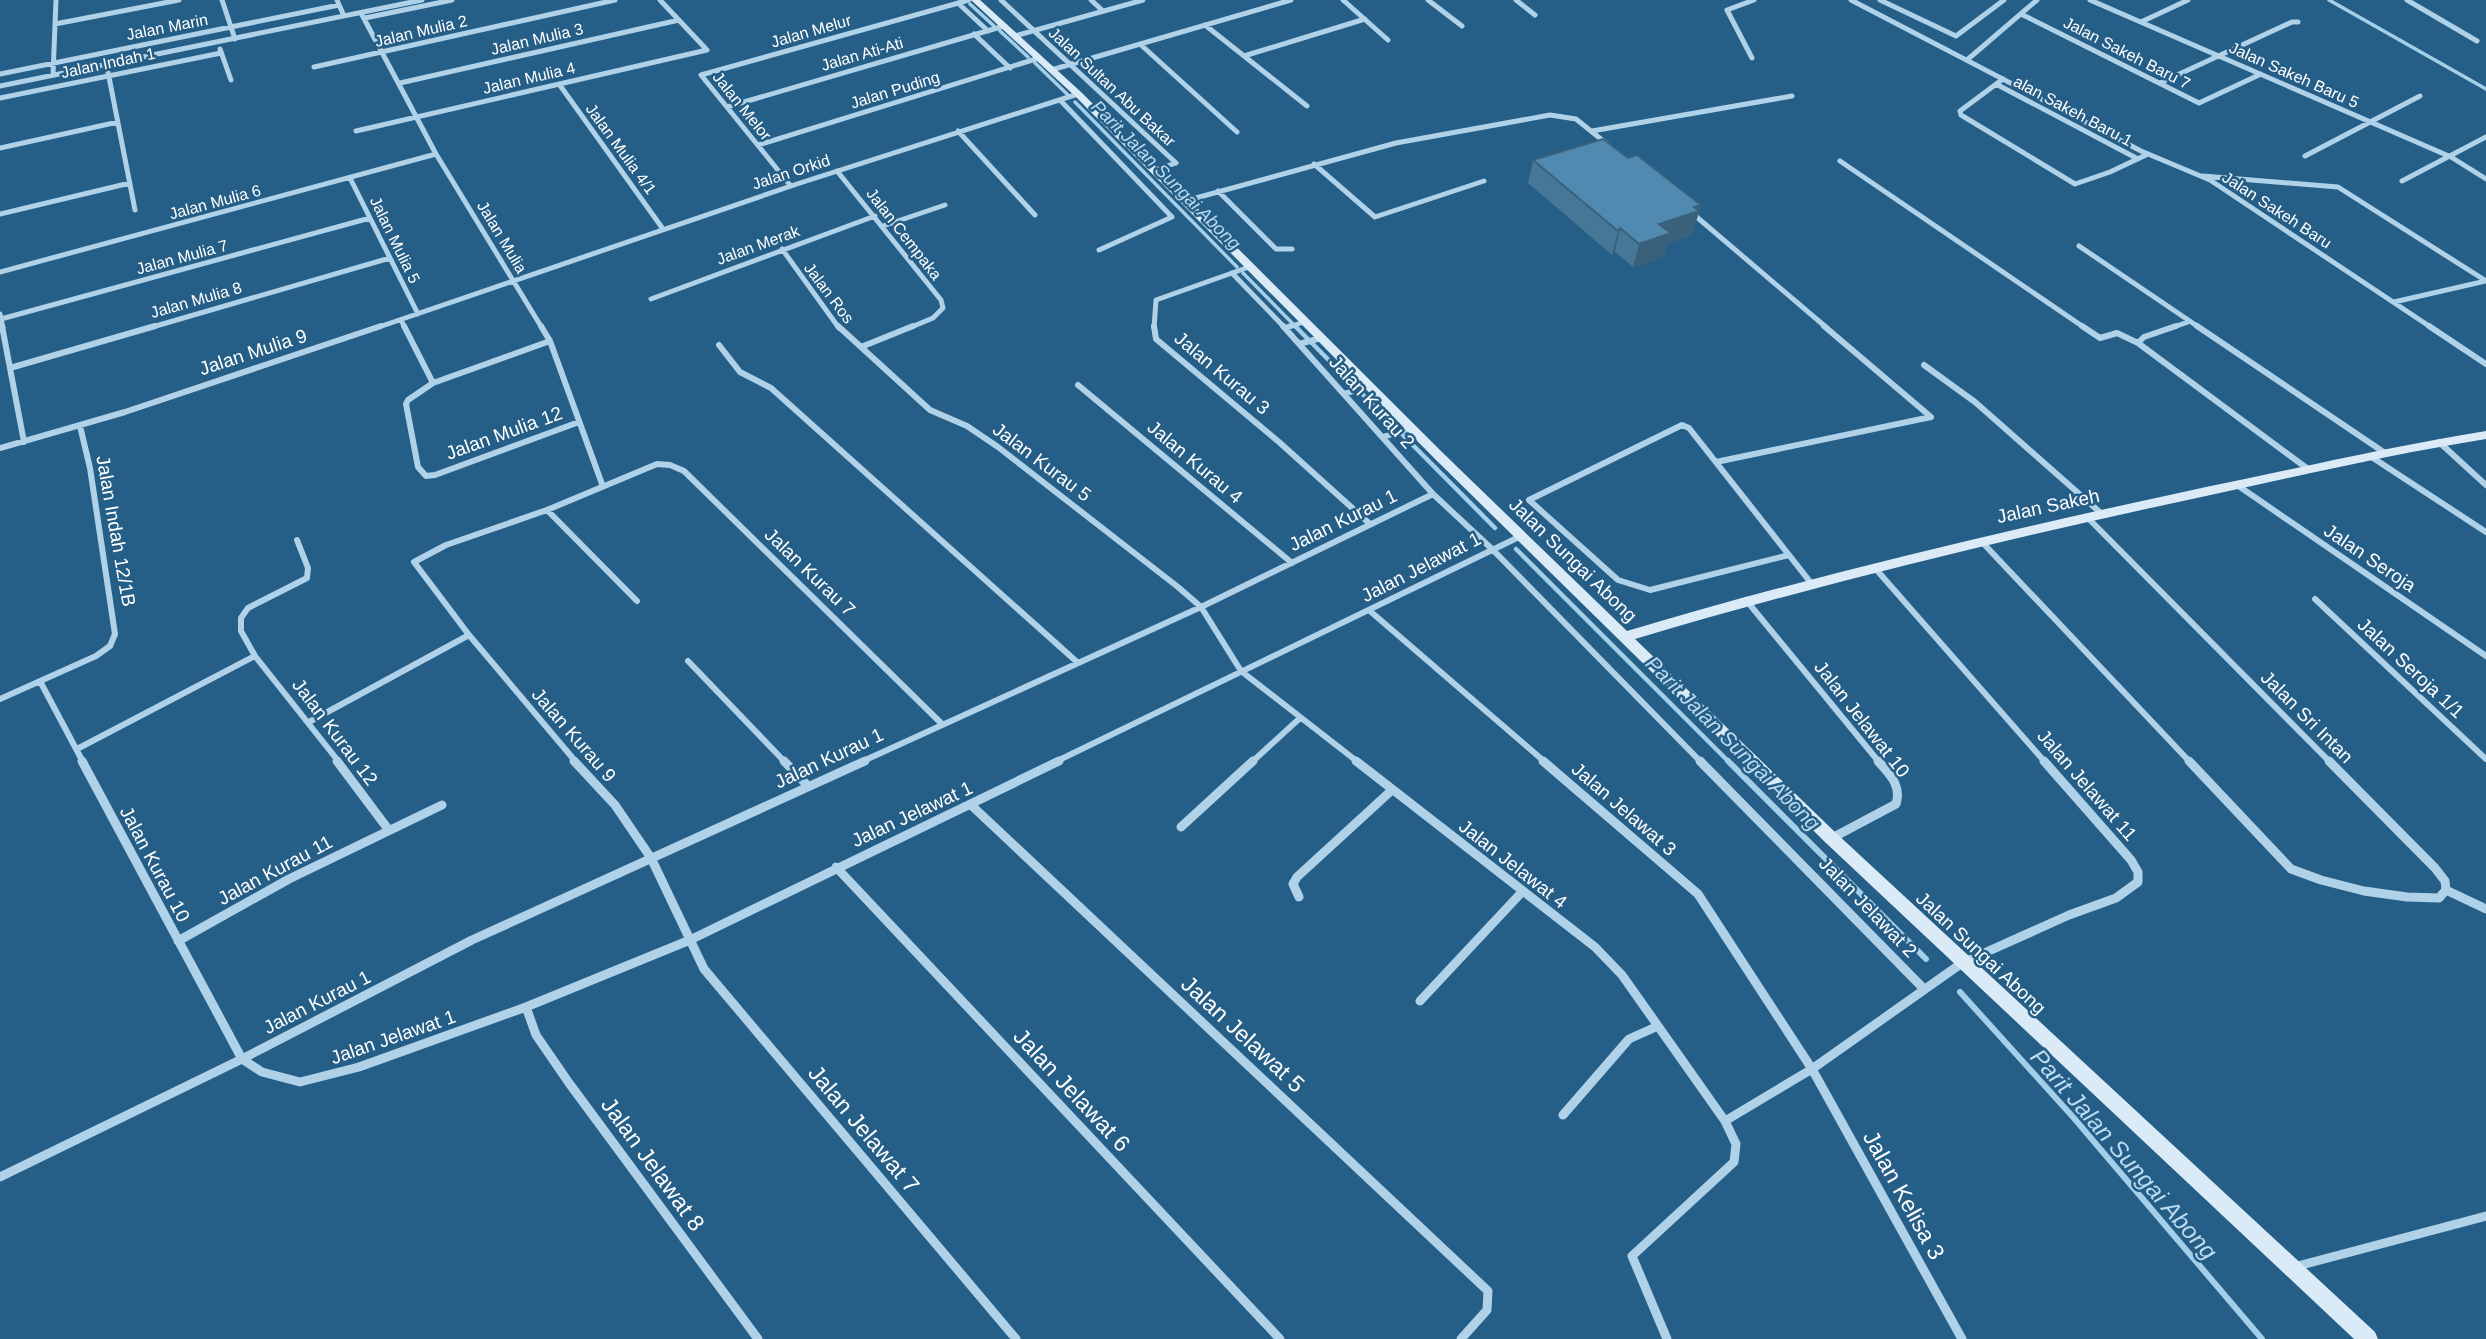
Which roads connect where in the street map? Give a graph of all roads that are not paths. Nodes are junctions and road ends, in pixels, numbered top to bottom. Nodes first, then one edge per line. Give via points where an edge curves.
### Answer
1 (56, 0) edge
2 (178, 0) edge
3 (222, 0) edge
4 (422, 0) edge
5 (452, 0) edge
6 (615, 0) edge
7 (660, 0) edge
8 (968, 0) edge
9 (975, 0) edge
10 (1001, 0) edge
11 (1091, 0) edge
12 (1143, 0) edge
13 (1291, 0) edge
14 (1343, 0) edge
15 (1428, 0) edge
16 (1517, 0) edge
17 (1754, 0) edge
18 (1851, 0) edge
19 (1880, 0) edge
20 (1989, 0) edge
21 (2004, 0) edge
22 (2037, 0) edge
23 (2090, 0) edge
24 (2188, 0) edge
25 (2407, 0) edge
26 (338, 3) edge
27 (958, 3) junction
28 (1999, 4) junction
29 (1103, 11) junction
30 (2021, 14) junction
31 (363, 15) junction
32 (1535, 15) dead end
33 (344, 16) junction
34 (1365, 19) junction
35 (679, 20) junction
36 (2141, 22) junction
37 (2298, 22) dead end
38 (55, 24) junction
39 (1205, 25) junction
40 (1004, 26) junction
41 (1462, 26) dead end
42 (231, 27) junction
43 (988, 31) junction
44 (1034, 31) junction
45 (974, 34) junction
46 (1015, 36) junction
47 (235, 38) junction
48 (1388, 40) dead end
49 (2477, 41) dead end
50 (217, 42) junction
51 (1140, 44) junction
52 (383, 52) junction
53 (221, 53) junction
54 (1244, 56) junction
55 (2220, 56) junction
56 (1039, 58) junction
57 (1752, 58) dead end
58 (1967, 60) junction
59 (54, 63) junction
60 (107, 64) junction
61 (1069, 64) junction
62 (314, 67) dead end
63 (1010, 68) junction
64 (1051, 70) junction
65 (0, 74) edge
66 (2261, 74) junction
67 (53, 75) junction
68 (109, 75) junction
69 (701, 75) joint
70 (2003, 79) junction
71 (231, 80) dead end
72 (400, 83) junction
73 (2160, 83) junction
74 (559, 84) junction
75 (1996, 84) junction
76 (0, 86) edge
77 (1078, 94) junction
78 (1792, 96) dead end
79 (2420, 96) dead end
80 (0, 98) edge
81 (1060, 100) junction
82 (1307, 106) dead end
83 (727, 107) junction
84 (418, 116) junction
85 (118, 122) junction
86 (2370, 122) junction
87 (356, 131) dead end
88 (958, 131) junction
89 (1592, 131) junction
90 (1237, 132) dead end
91 (2486, 137) edge
92 (758, 145) junction
93 (0, 148) edge
94 (1611, 148) edge
95 (436, 154) junction
96 (2147, 154) junction
97 (2305, 156) dead end
98 (2451, 157) junction
99 (2138, 159) junction
100 (1840, 161) dead end
101 (1314, 164) junction
102 (1155, 170) junction
103 (837, 171) junction
104 (2199, 176) junction
105 (350, 178) junction
106 (2486, 180) edge
107 (1484, 181) dead end
108 (2402, 181) dead end
109 (130, 183) junction
110 (790, 185) junction
111 (1218, 191) junction
112 (1185, 201) junction
113 (945, 205) dead end
114 (1683, 206) edge
115 (135, 210) dead end
116 (0, 214) edge
117 (1035, 215) dead end
118 (875, 216) junction
119 (370, 218) junction
120 (883, 226) junction
121 (663, 229) junction
122 (2079, 246) dead end
123 (782, 249) junction
124 (1292, 249) dead end
125 (1099, 250) dead end
126 (390, 258) junction
127 (1249, 267) junction
128 (0, 272) edge
129 (1232, 273) junction
130 (2486, 281) edge
131 (514, 282) junction
132 (651, 299) dead end
133 (2394, 302) junction
134 (1276, 306) junction
135 (0, 314) edge
136 (418, 314) junction
137 (1, 319) edge
138 (401, 320) junction
139 (2188, 322) junction
140 (1301, 323) junction
141 (1287, 328) junction
142 (1318, 339) junction
143 (550, 341) junction
144 (3, 343) edge
145 (2138, 343) junction
146 (1302, 344) junction
147 (719, 345) dead end
148 (861, 347) junction
149 (8, 358) junction
150 (0, 360) edge
151 (2486, 364) edge
152 (1924, 365) dead end
153 (10, 368) junction
154 (433, 383) junction
155 (1078, 385) dead end
156 (1365, 387) junction
157 (1348, 393) junction
158 (579, 422) junction
159 (80, 426) junction
160 (1408, 429) junction
161 (2486, 435) edge
162 (1383, 437) junction
163 (24, 442) junction
164 (2440, 442) junction
165 (0, 448) edge
166 (2385, 453) junction
167 (2370, 456) junction
168 (1716, 462) junction
169 (2308, 470) junction
170 (602, 484) junction
171 (2237, 485) junction
172 (2486, 485) edge
173 (1433, 494) junction
174 (547, 510) junction
175 (2102, 514) junction
176 (2087, 517) junction
177 (1370, 524) junction
178 (2486, 532) edge
179 (1521, 536) junction
180 (297, 540) dead end
181 (1981, 540) junction
182 (1492, 549) junction
183 (1789, 555) junction
184 (1292, 564) junction
185 (1874, 567) junction
186 (1811, 583) junction
187 (2315, 599) dead end
188 (1746, 600) junction
189 (637, 601) dead end
190 (1201, 607) junction
191 (1370, 611) junction
192 (469, 635) junction
193 (1624, 637) junction
194 (255, 656) junction
195 (2486, 656) edge
196 (688, 661) dead end
197 (1077, 662) junction
198 (1241, 671) junction
199 (41, 683) junction
200 (0, 699) edge
201 (1300, 718) junction
202 (309, 722) junction
203 (942, 724) junction
204 (77, 749) junction
205 (2486, 759) edge
206 (808, 786) junction
207 (1392, 790) junction
208 (970, 804) junction
209 (442, 805) dead end
210 (1181, 827) dead end
211 (388, 829) junction
212 (1831, 838) junction
213 (651, 858) junction
214 (836, 867) junction
215 (2446, 890) junction
216 (1522, 892) junction
217 (1298, 897) dead end
218 (2486, 909) edge
219 (690, 940) junction
220 (178, 941) junction
221 (1962, 962) junction
222 (1928, 987) junction
223 (1420, 1001) dead end
224 (526, 1007) junction
225 (1658, 1026) junction
226 (242, 1059) junction
227 (1812, 1069) junction
228 (1563, 1115) dead end
229 (1725, 1121) junction
230 (0, 1177) edge
231 (2486, 1216) edge
232 (2293, 1267) junction
233 (758, 1339) edge
234 (1016, 1339) edge
235 (1280, 1339) edge
236 (1461, 1339) edge
237 (1667, 1339) edge
238 (1962, 1339) edge
239 (2368, 1339) edge

1 - 38 street
2 - 38 street
3 - 42 street
4 - 31 street
5 - 31 street
6 - 52 street, Jalan Mulia 2
7 - 35 street
8 - 27 street, Jalan Melur
9 - 40 street, Jalan Sungai Abong
10 - 44 street, Jalan Sultan Abu Bakar
11 - 29 street
12 - 29 street
13 - 39 street
14 - 34 street
15 - 41 street
16 - 32 street
17 - 57 street via 1727,10
18 - 58 street, Jalan Sakeh Baru
19 - 28 street via 1955,36
20 - 28 street
21 - 28 street
22 - 30 street
23 - 36 street, Jalan Sakeh Baru 5
24 - 36 street, Jalan Sakeh Baru 7
25 - 49 street
26 - 33 street
26 - 42 street, Jalan Marin
27 - 43 street
27 - 69 street, Jalan Melur
29 - 44 street
30 - 58 street
30 - 73 street, Jalan Sakeh Baru 7
31 - 33 street
31 - 52 street, Jalan Mulia
33 - 47 street
34 - 48 street
34 - 54 street
35 - 72 street, Jalan Mulia 3
35 - 74 street, Jalan Mulia 4 via 708,50
36 - 55 street, Jalan Sakeh Baru 5
37 - 55 street
38 - 59 street
39 - 51 street
39 - 54 street
40 - 43 street, Jalan Ati-Ati
40 - 46 street, Jalan Sungai Abong
42 - 47 street
42 - 59 street, Jalan Marin
43 - 45 street, Jalan Ati-Ati
44 - 46 street
44 - 61 street, Jalan Sultan Abu Bakar
45 - 63 street
45 - 83 street, Jalan Ati-Ati
46 - 56 street, Jalan Sungai Abong
47 - 50 street
50 - 53 street
50 - 60 street
51 - 61 street
51 - 90 street
52 - 62 street, Jalan Mulia 2
52 - 72 street, Jalan Mulia
53 - 68 street, Jalan Indah 1
53 - 71 street
54 - 82 street
55 - 66 street, Jalan Sakeh Baru 5
55 - 73 street
56 - 63 street, Jalan Puding
56 - 64 street, Jalan Sungai Abong
58 - 70 street, Jalan Sakeh Baru
59 - 65 street, Jalan Marin
59 - 67 street
60 - 67 street
60 - 68 street
61 - 64 street
61 - 102 street, Jalan Sultan Abu Bakar via 1176,163
63 - 92 street, Jalan Puding
64 - 77 street, Jalan Sungai Abong
66 - 73 street, Jalan Sakeh Baru 7 via 2202,103
66 - 86 street, Jalan Sakeh Baru 5
67 - 76 street
68 - 80 street, Jalan Indah 1
68 - 85 street
69 - 83 street, Jalan Melor
70 - 75 street
70 - 96 street, Jalan Sakeh Baru
72 - 84 street, Jalan Mulia
74 - 84 street, Jalan Mulia 4
74 - 121 street, Jalan Mulia 4/1
75 - 99 street, alan Sakeh Baru 1
75 - 99 street via 1960,111 1961,115 2075,184
77 - 81 street, Jalan Orkid
77 - 102 street, Jalan Sungai Abong
78 - 89 street
79 - 86 street
81 - 88 street, Jalan Orkid
81 - 125 street via 1171,213 1170,220
83 - 92 street, Jalan Melor
84 - 87 street, Jalan Mulia 4
84 - 95 street, Jalan Mulia
85 - 93 street
85 - 109 street
86 - 97 street
86 - 98 street, Jalan Sakeh Baru 5
88 - 103 street, Jalan Orkid
88 - 117 street
89 - 94 street
89 - 101 street via 1574,117 1550,115 1416,138
91 - 98 street
92 - 110 street, Jalan Melor
95 - 105 street, Jalan Mulia 6
95 - 131 street, Jalan Mulia
96 - 99 street
96 - 104 street, Jalan Sakeh Baru
98 - 106 street, Jalan Sakeh Baru 5
98 - 108 street
100 - 145 street via 2100,338 2117,333
101 - 107 street via 1375,218
101 - 111 street
102 - 112 street, Jalan Sungai Abong
103 - 110 street, Jalan Orkid
103 - 118 street, Jalan Cempaka
104 - 130 street via 2338,187
104 - 133 street, Jalan Sakeh Baru
105 - 119 street, Jalan Mulia 5
105 - 128 street, Jalan Mulia 6
109 - 115 street
109 - 116 street
110 - 121 street, Jalan Orkid
111 - 112 street
111 - 124 street via 1276,249
112 - 127 street, Jalan Sungai Abong
113 - 120 street
114 - 168 street via 1931,417
118 - 120 street, Jalan Cempaka
118 - 123 street, Jalan Merak
119 - 126 street, Jalan Mulia 5
119 - 137 street, Jalan Mulia 7
120 - 148 street, Jalan Cempaka via 941,300 943,309
121 - 131 street, Jalan Orkid
122 - 139 street
123 - 132 street, Jalan Merak
123 - 148 street, Jalan Ros via 839,328
126 - 136 street, Jalan Mulia 5
126 - 153 street, Jalan Mulia 8
127 - 129 street, Jalan Kurau 3
127 - 134 street, Jalan Sungai Abong
129 - 134 street, Jalan Kurau 2
129 - 177 street, Jalan Kurau 3 via 1156,300 1156,339
130 - 133 street
131 - 136 street, Jalan Mulia 9
131 - 143 street, Jalan Mulia
133 - 151 street, Jalan Sakeh Baru
134 - 140 street, Jalan Sungai Abong
134 - 141 street, Jalan Kurau 2
135 - 137 street
136 - 138 street, Jalan Mulia 9
137 - 144 street
138 - 154 street
138 - 159 street, Jalan Mulia 9
139 - 145 street
139 - 166 street
140 - 141 street
140 - 142 street, Jalan Sungai Abong
141 - 146 street, Jalan Kurau 2
142 - 146 street
142 - 156 street, Jalan Sungai Abong
143 - 154 street
143 - 158 street, Jalan Mulia
144 - 149 street
145 - 169 street
146 - 157 street, Jalan Kurau 2
147 - 197 street via 737,372 771,388
148 - 190 street, Jalan Kurau 5 via 930,410 967,426 998,447
149 - 150 street
149 - 153 street
152 - 175 street via 1975,402
153 - 163 street
154 - 158 street, Jalan Mulia 12 via 406,404 418,467 426,476
155 - 184 street, Jalan Kurau 4
156 - 157 street
156 - 160 street, Jalan Sungai Abong
157 - 162 street, Jalan Kurau 2
158 - 170 street, Jalan Mulia
159 - 163 street, Jalan Mulia 9
159 - 199 street, Jalan Indah 12/1B via 93,480 115,635 110,646 96,656
160 - 162 street
160 - 179 street, Jalan Sungai Abong
161 - 164 street, Jalan Sakeh
162 - 173 street, Jalan Kurau 2
163 - 165 street, Jalan Mulia 9
164 - 166 street, Jalan Sakeh
164 - 172 street
166 - 167 street, Jalan Sakeh
167 - 169 street, Jalan Sakeh
167 - 178 street
168 - 183 street
168 - 183 street via 1682,425 1528,500 1618,580 1650,590
169 - 171 street, Jalan Sakeh
170 - 174 street
170 - 203 street, Jalan Kurau 7 via 662,463 684,471
171 - 175 street, Jalan Sakeh
171 - 195 street, Jalan Seroja
173 - 177 street, Jalan Kurau 1
173 - 182 street, Jalan Kurau 2
174 - 189 street
174 - 192 street, Jalan Kurau 9 via 446,545 414,562
175 - 176 street, Jalan Sakeh
176 - 181 street, Jalan Sakeh
176 - 215 street, Jalan Sri Intan via 2435,868
177 - 184 street, Jalan Kurau 1
179 - 182 street, Jalan Jelawat 1
179 - 193 street, Jalan Sungai Abong
180 - 194 street, Jalan Kurau 12 via 308,568 307,578 266,597 241,618 241,631
181 - 185 street, Jalan Sakeh
181 - 215 street via 2291,869 2303,876 2427,899 2439,898
182 - 191 street, Jalan Jelawat 1
182 - 222 street, Jalan Jelawat 2
183 - 186 street
184 - 190 street, Jalan Kurau 1
185 - 186 street, Jalan Sakeh
185 - 221 street, Jalan Jelawat 11 via 2138,872 2138,882 2116,898
186 - 188 street, Jalan Sakeh
187 - 205 street, Jalan Seroja 1/1
188 - 193 street, Jalan Sakeh
188 - 212 street, Jalan Jelawat 10 via 1896,783 1896,804
190 - 197 street, Jalan Kurau 1
190 - 198 street, Jalan Kurau 5
191 - 198 street, Jalan Jelawat 1
191 - 227 street, Jalan Jelawat 3 via 1698,894
192 - 202 street
192 - 213 street, Jalan Kurau 9 via 615,805
193 - 212 street, Jalan Sungai Abong
194 - 202 street, Jalan Kurau 12
194 - 204 street
196 - 206 street
197 - 203 street, Jalan Kurau 1
198 - 201 street, Jalan Jelawat 4
198 - 208 street, Jalan Jelawat 1
199 - 200 street
199 - 204 street, Jalan Kurau 10
201 - 207 street, Jalan Jelawat 4
201 - 210 street
202 - 211 street, Jalan Kurau 12
203 - 206 street, Jalan Kurau 1
204 - 220 street, Jalan Kurau 10
206 - 213 street, Jalan Kurau 1
207 - 216 street, Jalan Jelawat 4
207 - 217 street via 1297,877 1293,884
208 - 214 street, Jalan Jelawat 1
208 - 236 street, Jalan Jelawat 5 via 1488,1291 1488,1310
209 - 211 street, Jalan Kurau 11
211 - 220 street, Jalan Kurau 11
212 - 221 street, Jalan Sungai Abong
213 - 219 street, Jalan Kurau 9
213 - 226 street, Jalan Kurau 1 via 471,940
214 - 219 street, Jalan Jelawat 1
214 - 235 street, Jalan Jelawat 6
215 - 218 street
216 - 223 street
216 - 225 street, Jalan Jelawat 4 via 1595,947 1622,975
219 - 224 street, Jalan Jelawat 1
219 - 234 street, Jalan Jelawat 7 via 704,969
220 - 226 street, Jalan Kurau 10
221 - 222 street
221 - 232 street, Jalan Sungai Abong
222 - 227 street
224 - 226 street, Jalan Jelawat 1 via 359,1068 300,1082 262,1072
224 - 233 street, Jalan Jelawat 8 via 536,1035 569,1083
225 - 228 street via 1629,1039
225 - 229 street, Jalan Jelawat 4
226 - 230 street, Jalan Kurau 1
227 - 229 street
227 - 238 street, Jalan Kelisa 3
229 - 237 street via 1736,1144 1734,1162 1632,1256
231 - 232 street
232 - 239 street, Jalan Sungai Abong

